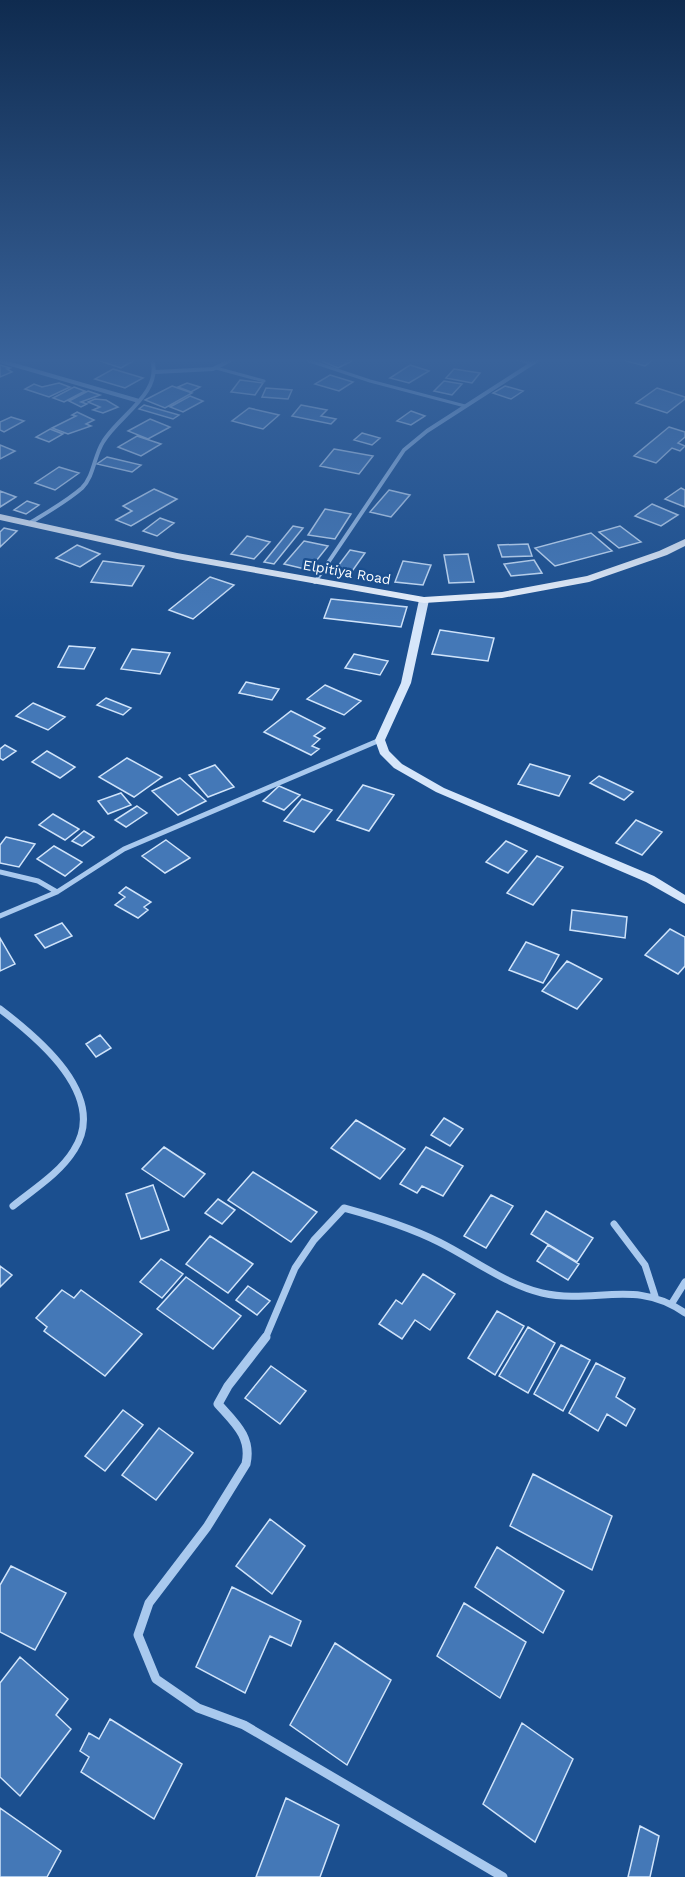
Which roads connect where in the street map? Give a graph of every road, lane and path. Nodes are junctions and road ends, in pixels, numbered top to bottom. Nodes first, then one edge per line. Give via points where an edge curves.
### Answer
1 (100, 447) edge
2 (409, 447) edge
3 (0, 517) edge
4 (28, 524) junction
5 (685, 542) edge
6 (315, 582) junction
7 (424, 600) junction
8 (380, 740) junction
9 (0, 872) edge
10 (57, 892) junction
11 (685, 900) edge
12 (0, 916) edge
13 (0, 1009) edge
14 (13, 1206) dead end
15 (614, 1224) dead end
16 (685, 1282) edge
17 (655, 1296) junction
18 (672, 1304) junction
19 (685, 1313) edge
20 (503, 1877) edge

1 - 4 street via 84,486
2 - 6 street
3 - 4 main road, Elpitiya Road
4 - 6 main road, Elpitiya Road
5 - 7 main road, Elpitiya Road via 589,579 502,595
6 - 7 main road, Elpitiya Road
7 - 8 street via 406,683
8 - 10 street via 124,849
8 - 11 street via 384,752 398,766 440,790 650,879
9 - 10 street via 38,881
10 - 12 street
13 - 14 street via 57,1060 78,1095 85,1124 80,1142 70,1156
15 - 17 street via 645,1265
16 - 18 street
17 - 18 street
17 - 20 street via 607,1292 555,1295 514,1282 402,1225 344,1208 291,1274 267,1334 223,1392 218,1404 245,1434 250,1454 207,1527 148,1603 138,1635 156,1679 198,1708 244,1725
18 - 19 street

